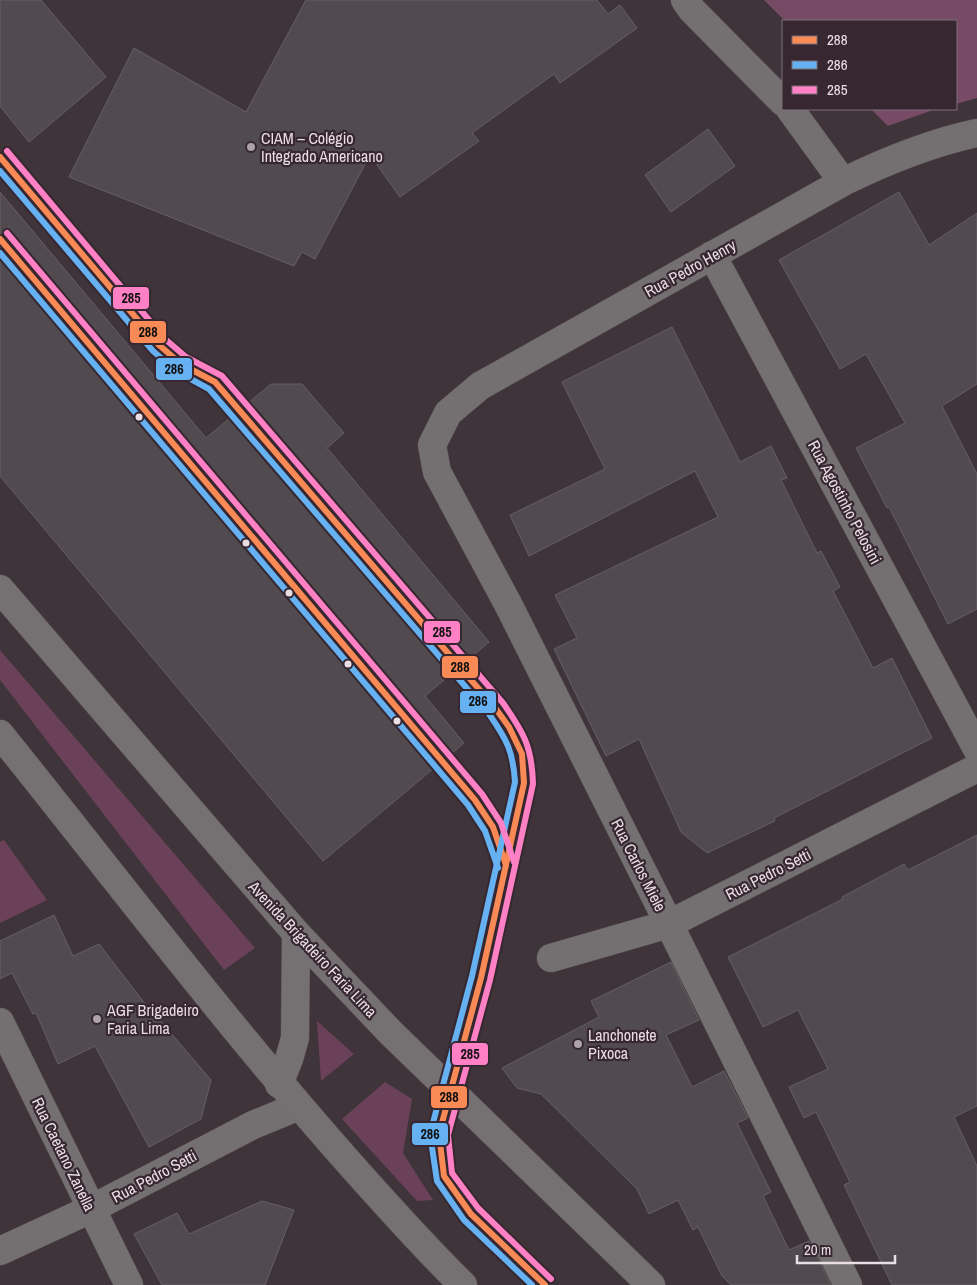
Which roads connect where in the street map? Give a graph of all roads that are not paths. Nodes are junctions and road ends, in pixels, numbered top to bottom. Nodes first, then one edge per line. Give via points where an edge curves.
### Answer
1 (684, 3) edge
2 (782, 101) edge
3 (791, 110) edge
4 (977, 133) edge
5 (843, 182) junction
6 (712, 255) junction
7 (432, 445) joint
8 (0, 589) edge
9 (0, 734) edge
10 (977, 749) edge
11 (977, 768) edge
12 (669, 924) junction
13 (296, 933) junction
14 (551, 958) dead end
15 (0, 1022) edge
16 (279, 1084) junction
17 (298, 1106) junction
18 (253, 1125) junction
19 (91, 1209) junction
20 (0, 1251) edge
21 (129, 1285) edge
22 (463, 1285) edge
23 (651, 1285) edge
24 (848, 1285) edge

1 - 2 street
3 - 5 street
4 - 5 street, Rua Pedro Henry via 886,162
5 - 6 street, Rua Pedro Henry
6 - 7 street, Rua Pedro Henry via 480,386 448,413
6 - 10 street, Rua Agostinho Pelosini
7 - 12 street, Rua Carlos Miele via 437,472 508,604
8 - 13 main road, Avenida Brigadeiro Faria Lima
9 - 16 main road
11 - 12 street, Rua Pedro Setti
12 - 14 street, Rua Pedro Setti
12 - 24 street, Rua Carlos Miele
13 - 16 main road via 295,1038
13 - 23 main road, Avenida Brigadeiro Faria Lima via 391,1033
15 - 19 street, Rua Caetano Zanella
16 - 17 main road
16 - 18 street
17 - 18 street, Rua Pedro Setti
17 - 22 main road
18 - 19 street, Rua Pedro Setti
19 - 20 street, Rua Pedro Setti
19 - 21 street, Rua Caetano Zanella

